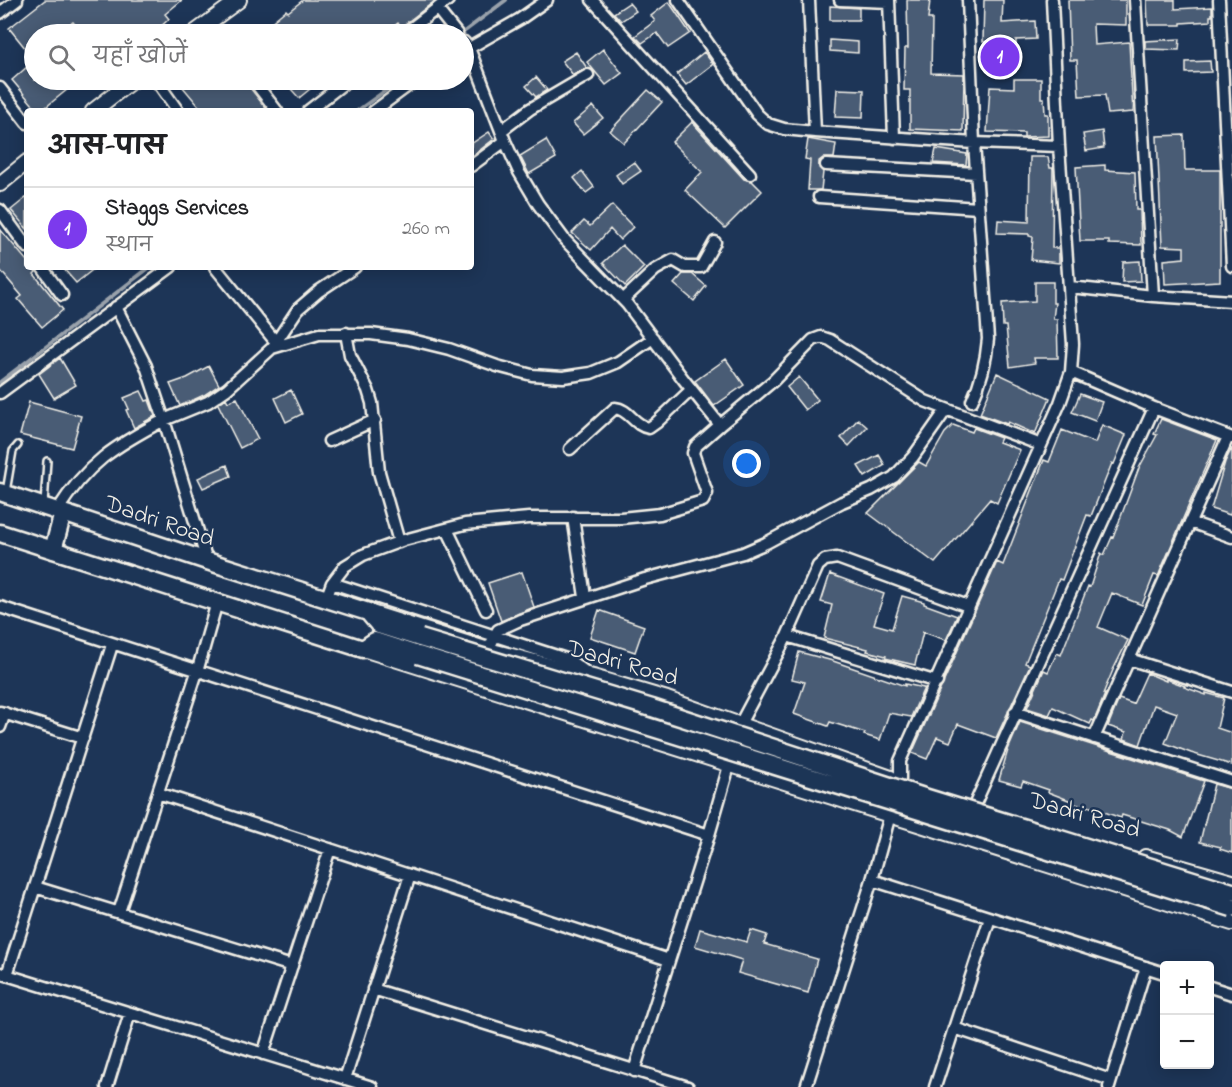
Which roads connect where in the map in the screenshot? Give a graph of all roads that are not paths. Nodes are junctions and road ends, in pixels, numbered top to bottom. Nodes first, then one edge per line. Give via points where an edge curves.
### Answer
1 (17, 0) edge
2 (239, 0) edge
3 (447, 0) edge
4 (547, 0) edge
5 (592, 0) edge
6 (678, 0) edge
7 (809, 0) edge
8 (840, 0) edge
9 (968, 0) edge
10 (1052, 0) edge
11 (1134, 0) edge
12 (1219, 0) edge
13 (889, 1) edge
14 (436, 9) junction
15 (0, 13) edge
16 (209, 22) joint
17 (206, 24) edge
18 (417, 24) edge
19 (449, 24) edge
20 (1226, 33) edge
21 (474, 42) edge
22 (474, 68) edge
23 (588, 75) dead end
24 (0, 88) edge
25 (120, 90) edge
26 (163, 90) edge
27 (261, 90) edge
28 (335, 90) edge
29 (402, 90) edge
30 (97, 108) edge
31 (176, 108) edge
32 (275, 108) edge
33 (312, 108) edge
34 (378, 108) edge
35 (24, 119) edge
36 (815, 132) junction
37 (503, 136) junction
38 (894, 138) junction
39 (974, 143) junction
40 (1059, 146) junction
41 (474, 163) edge
42 (24, 164) edge
43 (826, 165) dead end
44 (976, 173) junction
45 (750, 174) dead end
46 (0, 184) edge
47 (819, 197) dead end
48 (978, 208) junction
49 (0, 210) edge
50 (1231, 222) edge
51 (715, 242) dead end
52 (24, 243) edge
53 (1232, 266) edge
54 (44, 270) edge
55 (167, 270) edge
56 (217, 270) edge
57 (350, 270) edge
58 (1070, 287) junction
59 (62, 295) dead end
60 (1153, 296) junction
61 (623, 300) junction
62 (1232, 301) edge
63 (116, 307) junction
64 (346, 333) junction
65 (653, 338) junction
66 (274, 345) junction
67 (1071, 372) junction
68 (691, 390) junction
69 (0, 393) edge
70 (972, 401) dead end
71 (1154, 408) junction
72 (946, 410) junction
73 (164, 420) junction
74 (375, 420) junction
75 (720, 425) junction
76 (1230, 438) edge
77 (329, 441) dead end
78 (18, 445) dead end
79 (1041, 445) junction
80 (570, 449) dead end
81 (47, 461) dead end
82 (3, 493) edge
83 (55, 510) junction
84 (573, 517) junction
85 (1190, 522) junction
86 (447, 529) junction
87 (0, 533) edge
88 (1232, 537) edge
89 (399, 542) junction
90 (53, 550) junction
91 (207, 561) junction
92 (332, 583) junction
93 (585, 597) junction
94 (326, 599) junction
95 (217, 602) junction
96 (968, 606) junction
97 (0, 607) edge
98 (486, 610) dead end
99 (368, 612) junction
100 (495, 634) junction
101 (788, 636) junction
102 (112, 645) junction
103 (419, 646) junction
104 (363, 648) junction
105 (488, 650) junction
106 (1129, 659) junction
107 (197, 672) junction
108 (593, 677) junction
109 (937, 682) junction
110 (632, 689) junction
111 (1232, 692) edge
112 (1016, 712) junction
113 (2, 713) edge
114 (740, 724) junction
115 (0, 728) edge
116 (623, 731) junction
117 (82, 738) junction
118 (1094, 738) junction
119 (730, 764) junction
120 (900, 781) junction
121 (1232, 782) edge
122 (158, 793) junction
123 (974, 806) junction
124 (890, 815) junction
125 (709, 836) junction
126 (330, 849) junction
127 (1197, 872) junction
128 (410, 875) junction
129 (872, 880) junction
130 (1232, 882) edge
131 (35, 886) junction
132 (1232, 892) edge
133 (1184, 908) junction
134 (1232, 908) edge
135 (119, 912) junction
136 (990, 918) junction
137 (1232, 923) edge
138 (669, 960) junction
139 (292, 966) junction
140 (1146, 968) junction
141 (1160, 972) edge
142 (4, 974) edge
143 (373, 989) junction
144 (1214, 989) edge
145 (1232, 994) edge
146 (130, 1013) junction
147 (954, 1028) junction
148 (263, 1054) junction
149 (634, 1071) junction
150 (345, 1079) junction
151 (1110, 1083) edge
152 (107, 1087) edge
153 (372, 1087) edge
154 (688, 1087) edge
155 (806, 1087) edge
156 (935, 1087) edge

1 - 15 street
2 - 16 street
3 - 14 street
4 - 21 street
5 - 45 street
6 - 36 street via 757,114 768,124 784,129
7 - 36 street
8 - 13 street
9 - 39 street
10 - 40 street
11 - 60 street
12 - 20 street
13 - 38 street
14 - 18 street
14 - 19 street
16 - 17 street
20 - 50 street
22 - 37 street
23 - 37 street via 530,109
24 - 35 street
25 - 30 street
26 - 31 street
27 - 32 street
28 - 33 street
29 - 34 street
36 - 38 street
37 - 41 street
37 - 61 street via 538,204 564,239
38 - 39 street
39 - 40 street
39 - 44 street
40 - 58 street
42 - 46 street
43 - 44 street
44 - 48 street
47 - 48 street
48 - 70 street via 988,339 987,361
49 - 52 street
50 - 53 street
51 - 61 street via 701,267 685,267 673,260 655,270
54 - 59 street
55 - 63 street
56 - 66 street
57 - 66 street via 298,309
58 - 60 street
58 - 67 street
60 - 62 street
61 - 65 street
63 - 69 street
63 - 73 street via 146,366
64 - 65 street via 408,339 532,375 563,377 591,373 618,362
64 - 66 street via 319,334
64 - 74 street via 350,355 370,396
65 - 68 street
66 - 73 street via 208,402
67 - 71 street
67 - 79 street
68 - 75 street
68 - 80 street via 649,428 615,408
71 - 76 street
71 - 112 street
72 - 75 street via 902,388 821,337
72 - 79 street
72 - 93 street via 894,477 871,490 743,553
73 - 83 street via 109,451
73 - 91 street
74 - 77 street
74 - 89 street via 379,472
75 - 84 street via 693,453 706,488 703,501 660,514
76 - 85 street
78 - 82 lane
79 - 96 street
81 - 83 lane
82 - 83 main road, Dadri Road
83 - 90 main road
83 - 91 main road, Dadri Road
84 - 86 street via 465,524
84 - 93 street
85 - 88 street
85 - 106 street
86 - 89 street
86 - 98 street
87 - 90 main road
89 - 92 street via 345,566
90 - 95 main road
91 - 94 main road, Dadri Road
92 - 94 street
92 - 100 street
93 - 100 street via 520,620
94 - 99 main road, Dadri Road
95 - 104 main road
95 - 107 street
96 - 101 street via 837,558 825,560 818,566
96 - 109 street
97 - 102 street
99 - 103 main road via 379,626
99 - 105 street, Dadri Road
100 - 105 street
100 - 108 street via 569,660
101 - 109 street
101 - 114 street
102 - 107 street
102 - 117 street
103 - 104 main road via 375,641
103 - 132 main road, bridge via 652,708
103 - 134 main road, bridge
104 - 116 street
105 - 108 street, Dadri Road
106 - 111 street
106 - 118 street
107 - 122 street
107 - 125 street
108 - 110 street, Dadri Road
109 - 120 street via 900,761
110 - 114 street, Dadri Road
110 - 116 street
112 - 118 street
112 - 123 street
113 - 115 street
113 - 117 street
114 - 119 street
114 - 120 street, Dadri Road
116 - 119 street
117 - 131 street
118 - 121 street
119 - 124 street
119 - 125 street
120 - 123 street, Dadri Road
122 - 126 street
122 - 135 street
123 - 127 street, Dadri Road
124 - 129 street
124 - 133 street
125 - 138 street
126 - 128 street
126 - 139 street
127 - 130 street, Dadri Road
127 - 133 street
128 - 138 street
128 - 143 street
129 - 136 street
129 - 155 street
131 - 135 street
131 - 142 street
133 - 137 street
135 - 139 street
136 - 140 street
136 - 147 street
138 - 149 street
139 - 148 street
140 - 141 street
140 - 151 street
142 - 146 street
143 - 149 street
143 - 150 street
144 - 145 street
146 - 148 street
146 - 152 street
147 - 151 street
147 - 156 street
148 - 150 street
149 - 154 street
150 - 153 street

